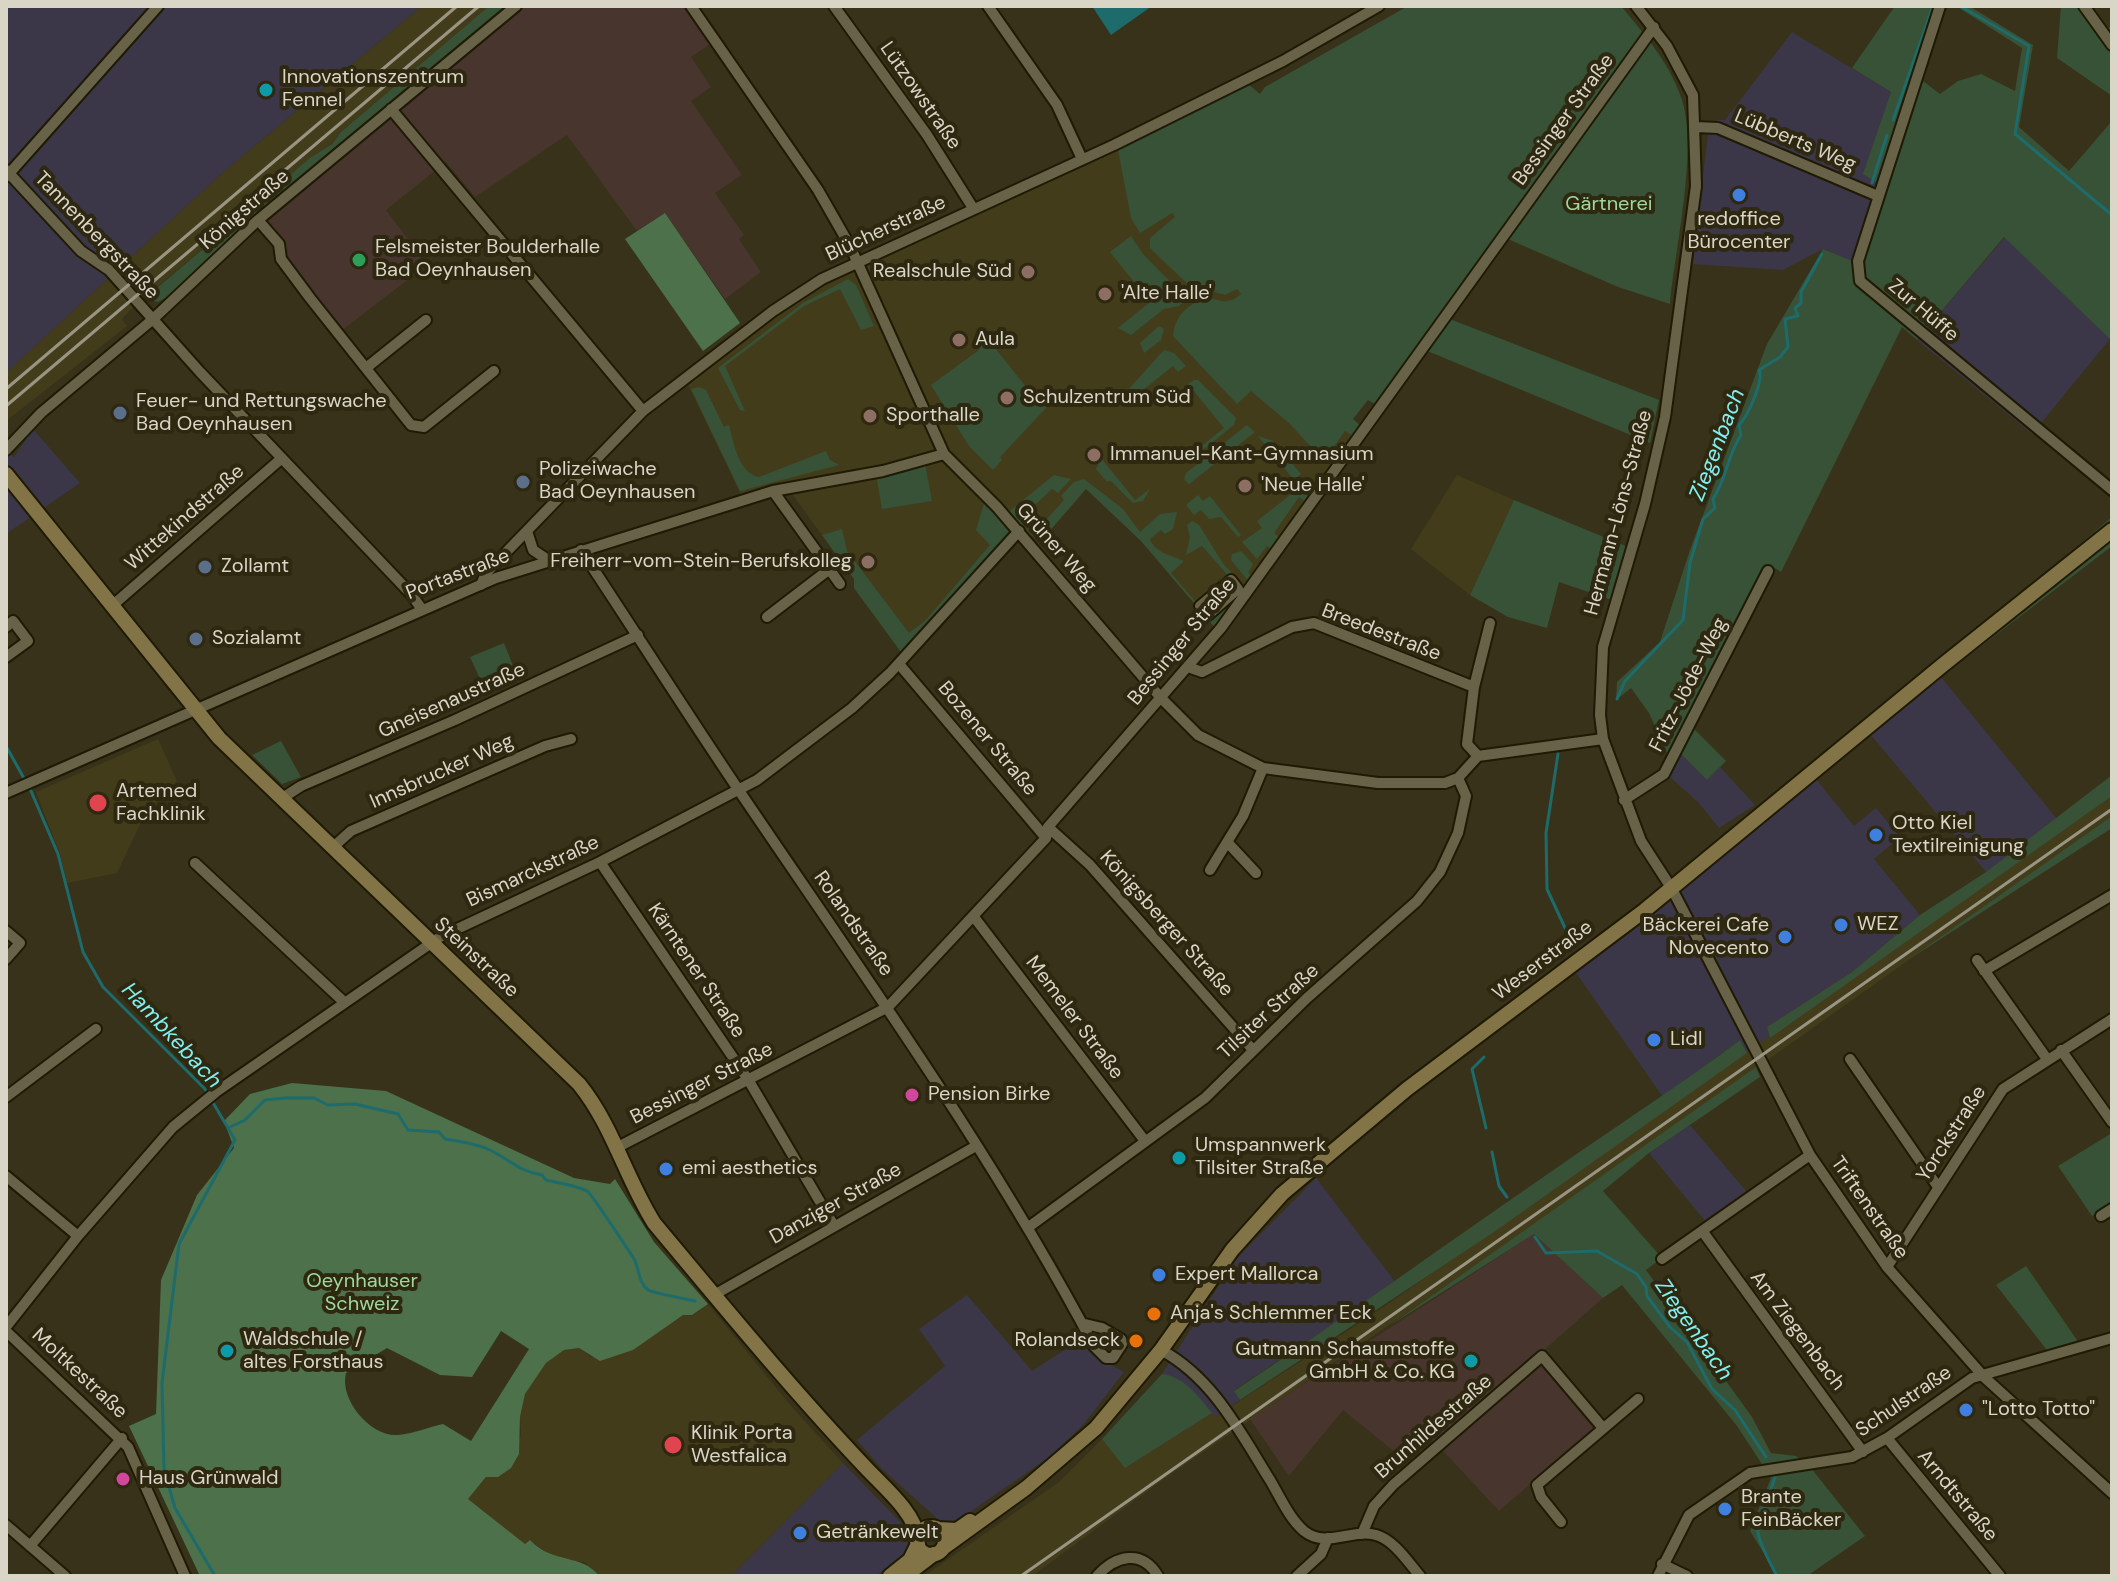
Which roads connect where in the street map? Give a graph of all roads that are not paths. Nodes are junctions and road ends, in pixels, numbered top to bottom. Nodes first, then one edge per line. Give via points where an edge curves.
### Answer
1 (158, 6) edge
2 (516, 6) edge
3 (691, 6) edge
4 (834, 6) edge
5 (988, 6) edge
6 (1379, 6) edge
7 (1636, 6) edge
8 (1940, 6) edge
9 (2084, 6) edge
10 (1654, 27) junction
11 (2112, 45) edge
12 (391, 109) junction
13 (1696, 127) junction
14 (1082, 159) junction
15 (7, 174) edge
16 (1878, 196) junction
17 (973, 208) junction
18 (258, 220) junction
19 (857, 262) junction
20 (152, 320) junction
21 (426, 320) dead end
22 (366, 368) junction
23 (494, 371) dead end
24 (643, 411) junction
25 (6, 450) edge
26 (944, 454) junction
27 (282, 458) junction
28 (6, 474) edge
29 (2112, 490) edge
30 (773, 491) junction
31 (2112, 530) edge
32 (527, 531) junction
33 (1019, 531) junction
34 (581, 550) junction
35 (548, 560) junction
36 (831, 568) junction
37 (1768, 571) dead end
38 (840, 584) dead end
39 (481, 585) junction
40 (113, 605) junction
41 (421, 608) junction
42 (767, 617) dead end
43 (1490, 623) dead end
44 (6, 627) edge
45 (638, 635) junction
46 (6, 657) edge
47 (899, 664) junction
48 (1188, 667) junction
49 (1474, 687) junction
50 (1161, 698) junction
51 (193, 709) junction
52 (571, 739) dead end
53 (1603, 739) junction
54 (1478, 756) junction
55 (1263, 768) junction
56 (1458, 778) junction
57 (739, 791) junction
58 (6, 793) edge
59 (281, 799) junction
60 (1624, 800) junction
61 (1047, 832) junction
62 (1228, 843) junction
63 (332, 848) junction
64 (600, 862) junction
65 (195, 863) dead end
66 (1210, 870) dead end
67 (1256, 873) dead end
68 (1672, 889) junction
69 (2112, 895) edge
70 (974, 917) junction
71 (6, 931) edge
72 (430, 943) junction
73 (6, 959) edge
74 (1977, 960) dead end
75 (1984, 971) junction
76 (344, 1002) junction
77 (888, 1007) junction
78 (2112, 1019) edge
79 (96, 1029) dead end
80 (1253, 1050) junction
81 (2061, 1050) junction
82 (1850, 1059) dead end
83 (2047, 1059) junction
84 (749, 1081) junction
85 (6, 1097) edge
86 (2112, 1122) edge
87 (1145, 1141) junction
88 (976, 1146) junction
89 (618, 1147) junction
90 (1810, 1155) junction
91 (6, 1176) edge
92 (1938, 1187) junction
93 (2112, 1209) edge
94 (2101, 1216) dead end
95 (833, 1224) junction
96 (1030, 1226) junction
97 (1703, 1232) junction
98 (78, 1236) junction
99 (1662, 1259) dead end
100 (1887, 1267) junction
101 (714, 1295) junction
102 (1085, 1324) dead end
103 (6, 1329) edge
104 (2112, 1338) edge
105 (1161, 1350) junction
106 (1984, 1377) junction
107 (1638, 1399) dead end
108 (1603, 1428) junction
109 (122, 1438) junction
110 (1887, 1438) junction
111 (1863, 1452) junction
112 (1047, 1471) junction
113 (888, 1492) junction
114 (2112, 1493) edge
115 (1561, 1522) dead end
116 (6, 1525) edge
117 (936, 1528) junction
118 (1362, 1534) junction
119 (1328, 1538) junction
120 (918, 1541) junction
121 (30, 1546) junction
122 (938, 1551) junction
123 (1662, 1564) junction
124 (65, 1576) edge
125 (185, 1576) edge
126 (890, 1576) edge
127 (905, 1576) edge
128 (1097, 1576) edge
129 (1158, 1576) edge
130 (1297, 1576) edge
131 (1420, 1576) edge
132 (1658, 1576) edge
133 (1687, 1576) edge
134 (2000, 1576) edge

1 - 15 street
2 - 12 street, Königstraße
3 - 19 street, Grüner Weg via 818,190
4 - 17 street, Lützowstraße
5 - 14 street via 1057,105
6 - 14 street, Blücherstraße via 1283,61
7 - 10 street, Hermann-Löns-Straße
8 - 16 street, Zur Hüffe
9 - 11 street
10 - 13 street, Hermann-Löns-Straße via 1693,95
10 - 48 street, Bessinger Straße
12 - 18 street, Königstraße
12 - 24 street
13 - 16 street, Lübberts Weg via 1718,128
13 - 53 street, Hermann-Löns-Straße via 1696,186 1665,417 1603,647
14 - 17 street, Blücherstraße
15 - 20 street, Tannenbergstraße via 81,251 109,270
16 - 29 street, Zur Hüffe via 1858,261 1860,281
17 - 19 street, Blücherstraße
18 - 20 street, Königstraße
18 - 22 street via 279,244 281,259
19 - 24 street, Blücherstraße via 773,311
19 - 26 street, Grüner Weg
20 - 25 street, Königstraße via 41,413
20 - 27 street, Tannenbergstraße
21 - 22 street
22 - 23 street via 418,427
24 - 32 street, Blücherstraße
26 - 30 street, Portastraße
26 - 33 street, Grüner Weg
27 - 40 street, Wittekindstraße
27 - 41 street, Tannenbergstraße
28 - 40 street, Steinstraße
30 - 34 street, Portastraße
30 - 36 street
31 - 68 street, Weserstraße
32 - 35 street via 533,550
32 - 39 street, Blücherstraße
33 - 47 street, Bismarckstraße
33 - 50 street, Grüner Weg
34 - 35 street, Portastraße
34 - 45 street, Rolandstraße
35 - 39 street, Portastraße
36 - 38 street
36 - 42 street
37 - 60 street, Fritz-Jöde-Weg via 1664,774
39 - 41 street, Portastraße
40 - 51 street, Steinstraße
41 - 51 street, Portastraße
43 - 49 street
44 - 46 street via 13,621 28,641
45 - 57 street, Rolandstraße
45 - 59 street, Gneisenaustraße
47 - 57 street, Bismarckstraße via 852,708
47 - 61 street, Bozener Straße
48 - 49 street, Breedestraße via 1202,672 1292,627 1314,623
48 - 50 street, Bessinger Straße
49 - 54 street via 1467,744
50 - 55 street, Grüner Weg via 1198,735
50 - 61 street, Bessinger Straße
51 - 58 street, Portastraße
51 - 59 street, Steinstraße
52 - 63 street, Innsbrucker Weg via 351,831
53 - 54 street
53 - 60 street, Hermann-Löns-Straße
54 - 56 street
55 - 56 street, Grüner Weg via 1378,783 1445,783
55 - 62 street
56 - 80 street, Tilsiter Straße via 1466,796 1452,851 1440,872 1417,901
57 - 64 street, Bismarckstraße
57 - 77 street, Rolandstraße
59 - 63 street, Steinstraße
60 - 68 street, Hermann-Löns-Straße via 1641,841
61 - 70 street, Bessinger Straße
61 - 80 street, Königsberger Straße via 1090,865
62 - 66 street
62 - 67 street
63 - 72 street, Steinstraße
64 - 72 street, Bismarckstraße
64 - 84 street, Kärntener Straße
65 - 76 street
68 - 90 street, Triftenstraße
68 - 105 street, Weserstraße via 1407,1089 1282,1194 1211,1277
69 - 75 street
70 - 77 street, Bessinger Straße
70 - 87 street, Memeler Straße
71 - 73 street via 20,943
72 - 76 street, Bismarckstraße
72 - 89 street, Steinstraße via 579,1084 605,1118
74 - 75 street
75 - 83 street
76 - 98 street, Bismarckstraße via 173,1127
77 - 84 street, Bessinger Straße
77 - 88 street, Rolandstraße
78 - 81 street, Yorckstraße
79 - 85 street
80 - 87 street, Tilsiter Straße via 1205,1098
81 - 83 street, Yorckstraße
81 - 86 street
82 - 92 street
83 - 92 street, Yorckstraße via 2003,1089
84 - 89 street, Bessinger Straße
84 - 95 street, Kärntener Straße
87 - 96 street, Tilsiter Straße
88 - 95 street, Danziger Straße
88 - 96 street, Rolandstraße
89 - 101 street, Steinstraße via 654,1223
90 - 97 street
90 - 100 street, Triftenstraße
91 - 98 street
92 - 100 street, Yorckstraße
93 - 94 street
95 - 101 street, Danziger Straße
96 - 102 street, Rolandstraße
97 - 99 street
97 - 111 street, Am Ziegenbach
98 - 103 street, Bismarckstraße
100 - 106 street, Triftenstraße
101 - 113 street, Steinstraße via 788,1385
103 - 109 street, Moltkestraße
104 - 106 street, Schulstraße
105 - 112 street, Weserstraße via 1096,1428
105 - 119 street via 1198,1377 1220,1402 1296,1522 1306,1532
106 - 110 street, Schulstraße via 1972,1378
106 - 114 street, Triftenstraße
107 - 108 street
108 - 115 street via 1537,1485
108 - 118 street, Brunhildestraße via 1542,1356 1393,1485 1374,1506
109 - 121 street
109 - 125 street, Moltkestraße
110 - 111 street, Schulstraße
110 - 134 street, Arndtstraße
111 - 123 street, Schulstraße via 1750,1473 1689,1515
112 - 117 street, Weserstraße via 957,1530
112 - 122 street, Weserstraße
113 - 117 street, Steinstraße
113 - 120 street, Steinstraße via 912,1522
116 - 121 street
117 - 120 street via 925,1529
117 - 122 street via 945,1540
118 - 119 street
118 - 131 street via 1388,1541
119 - 130 street via 1321,1554
120 - 122 street via 922,1551
120 - 126 street via 910,1560
121 - 124 street
122 - 127 street, Weserstraße
123 - 132 street, Schulstraße
123 - 133 street
128 - 129 street via 1117,1560 1138,1557

